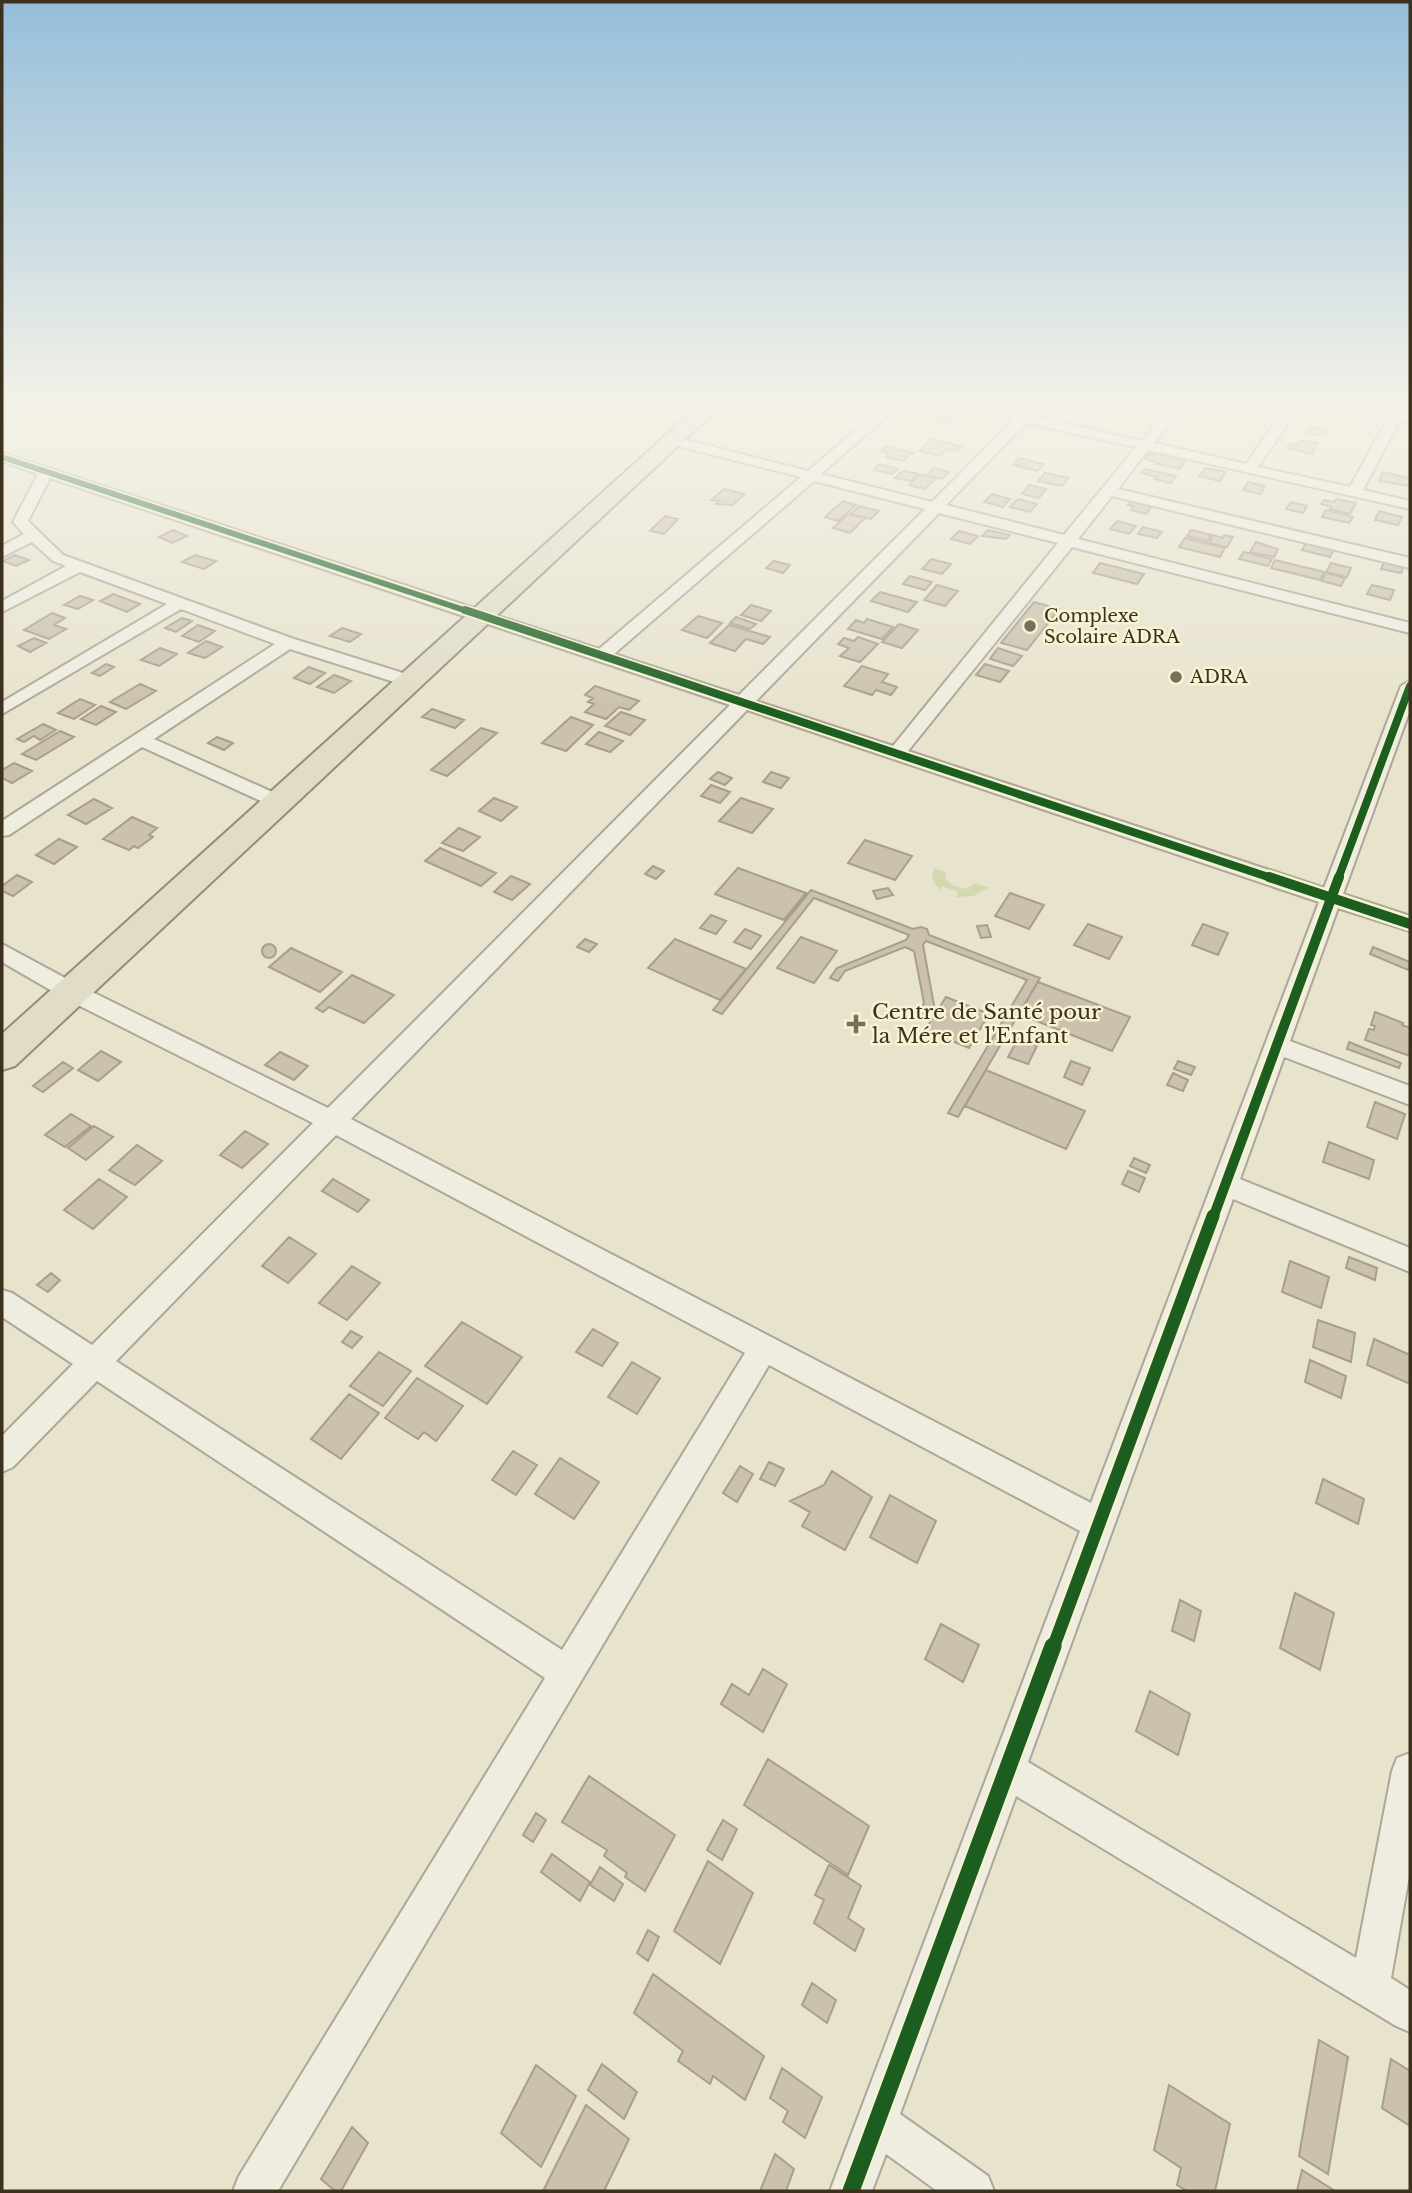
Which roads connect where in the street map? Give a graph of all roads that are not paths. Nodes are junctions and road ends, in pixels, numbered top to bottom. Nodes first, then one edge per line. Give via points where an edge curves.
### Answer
1 (30, 503) edge
2 (140, 503) edge
3 (607, 503) edge
4 (779, 503) edge
5 (917, 503) edge
6 (940, 503) edge
7 (1098, 503) edge
8 (1160, 503) edge
9 (935, 508) junction
10 (33, 536) junction
11 (1068, 541) junction
12 (2, 552) edge
13 (1410, 563) edge
14 (79, 566) junction
15 (180, 603) junction
16 (2, 607) edge
17 (482, 617) junction
18 (1410, 628) edge
19 (288, 643) junction
20 (601, 656) junction
21 (413, 682) junction
22 (1410, 686) edge
23 (743, 703) junction
24 (2, 709) edge
25 (1405, 719) edge
26 (141, 739) junction
27 (896, 754) junction
28 (281, 803) junction
29 (2, 830) edge
30 (1332, 898) junction
31 (1410, 924) edge
32 (2, 952) edge
33 (72, 992) junction
34 (1277, 1045) junction
35 (2, 1056) edge
36 (1410, 1096) edge
37 (332, 1121) junction
38 (1226, 1184) junction
39 (1410, 1260) edge
40 (2, 1302) edge
41 (764, 1348) junction
42 (93, 1363) junction
43 (2, 1457) edge
44 (1099, 1524) junction
45 (567, 1673) junction
46 (1007, 1770) junction
47 (1410, 1771) edge
48 (1370, 1988) junction
49 (1410, 2012) edge
50 (876, 2122) junction
51 (254, 2191) edge
52 (851, 2191) edge
53 (973, 2191) edge

1 - 10 street via 20,522
2 - 17 street
3 - 17 highway
4 - 20 street
5 - 9 street
6 - 9 street
7 - 11 street
8 - 13 street
9 - 11 street
9 - 23 street
10 - 12 street
10 - 14 street via 58,558
11 - 18 street
11 - 27 street
14 - 15 street
14 - 16 street
15 - 19 street
15 - 24 street
17 - 20 street
17 - 21 highway
19 - 21 street
19 - 26 street
20 - 23 street
21 - 28 highway
22 - 25 street
23 - 27 street
23 - 37 street
25 - 30 street
26 - 28 street
26 - 29 street
27 - 30 street
28 - 33 highway
30 - 31 street
30 - 34 street
32 - 33 street
33 - 35 highway
33 - 37 street
34 - 36 street
34 - 38 street
37 - 41 street
37 - 42 street
38 - 39 street
38 - 44 street
40 - 42 street
41 - 44 street
41 - 45 street
42 - 43 street
42 - 45 street
44 - 46 street
45 - 51 street
46 - 48 street
46 - 50 street
47 - 48 street
48 - 49 street
50 - 52 street
50 - 53 street

